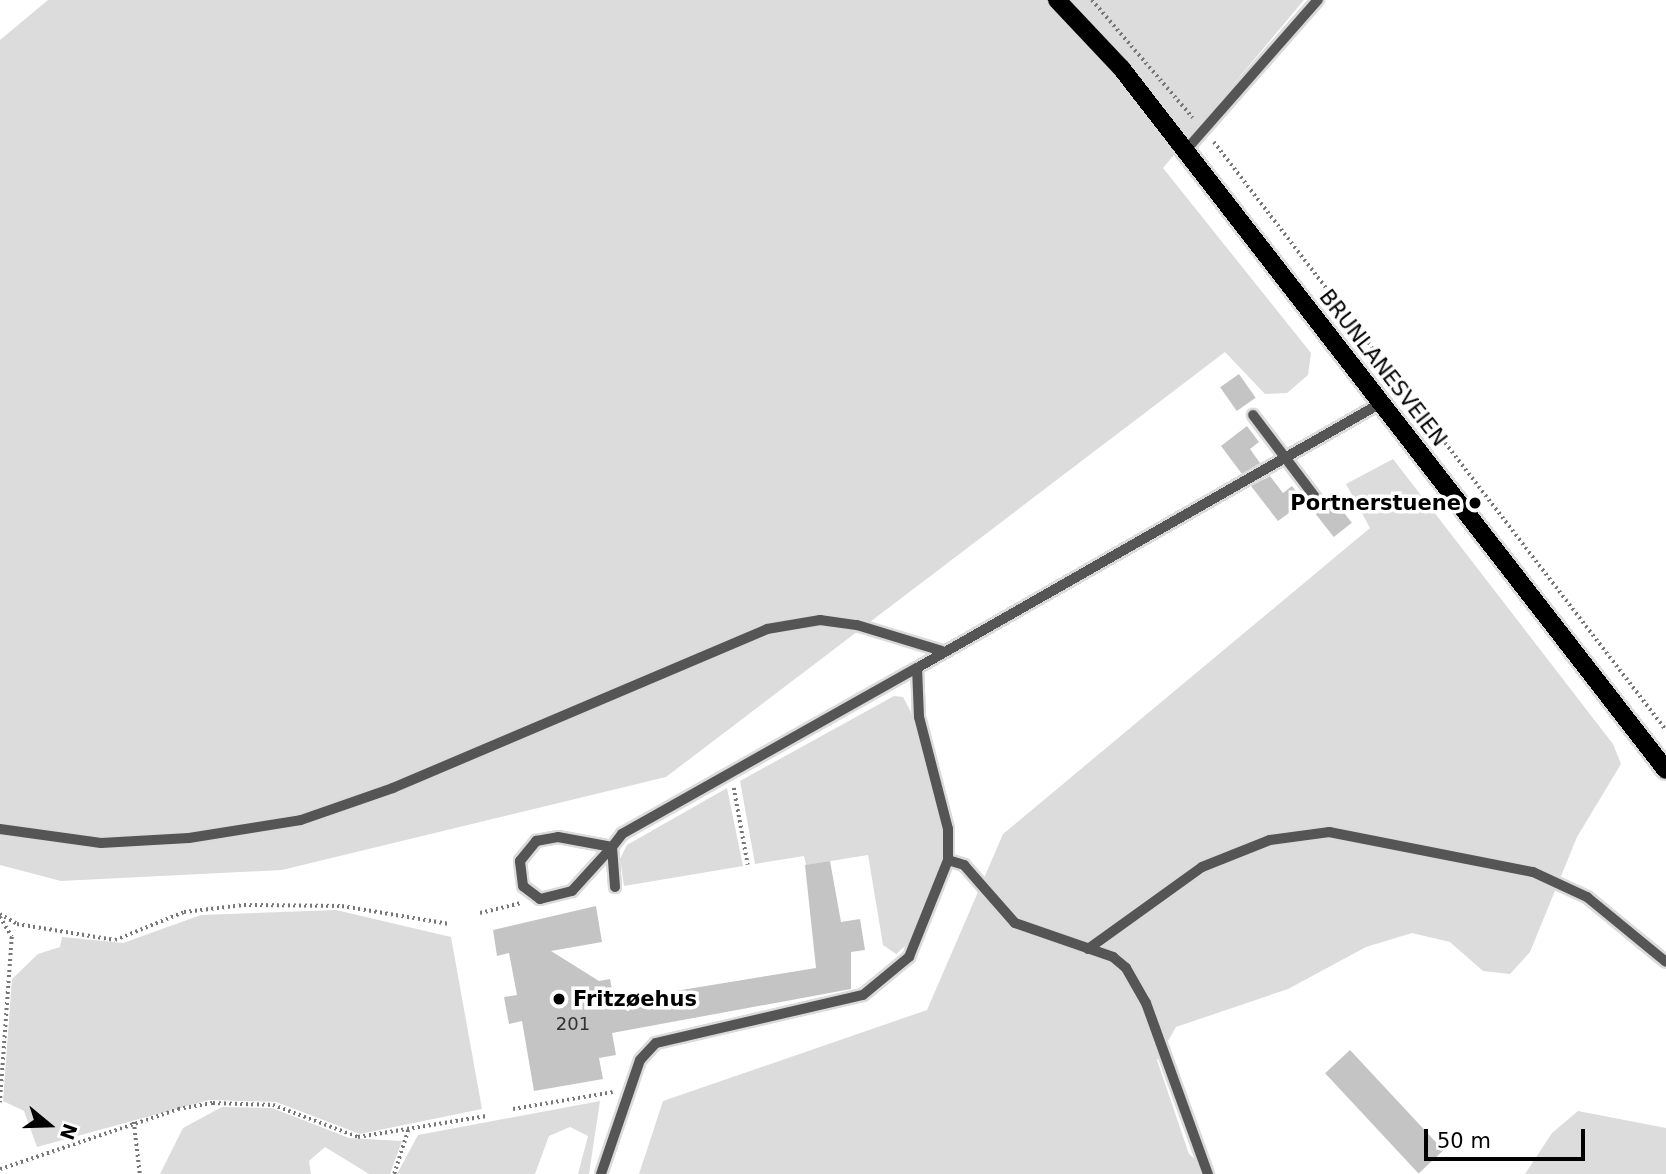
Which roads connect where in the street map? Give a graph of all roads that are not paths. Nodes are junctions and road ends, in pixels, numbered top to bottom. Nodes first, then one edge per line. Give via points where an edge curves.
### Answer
1 (1057, 0) edge
2 (1318, 0) edge
3 (1186, 150) junction
4 (1381, 403) junction
5 (1253, 415) dead end
6 (1286, 459) junction
7 (1318, 501) dead end
8 (942, 651) junction
9 (916, 668) junction
10 (1666, 770) edge
11 (0, 829) edge
12 (612, 848) junction
13 (948, 860) junction
14 (615, 887) dead end
15 (1088, 949) junction
16 (1666, 962) edge
17 (601, 1174) edge
18 (1208, 1174) edge

1 - 3 main road, BRUNLANESVEIEN
2 - 3 lane via 1207,133
3 - 4 main road, BRUNLANESVEIEN
4 - 6 lane
4 - 10 main road, BRUNLANESVEIEN
5 - 6 lane
6 - 7 lane
6 - 8 lane
8 - 9 lane
8 - 11 lane via 857,625 820,620 767,629 311,817 189,838 101,843
9 - 12 lane via 622,834
9 - 13 lane via 919,717 948,829
12 - 12 lane via 558,837 536,841 519,868 523,886 536,897 566,895
12 - 14 lane
13 - 15 lane via 964,865 1015,923
13 - 17 lane via 915,945 886,981 863,995 656,1043 640,1060
15 - 16 lane via 1202,867 1270,840 1329,832 1552,879 1587,897
15 - 18 lane via 1126,968 1146,1003

